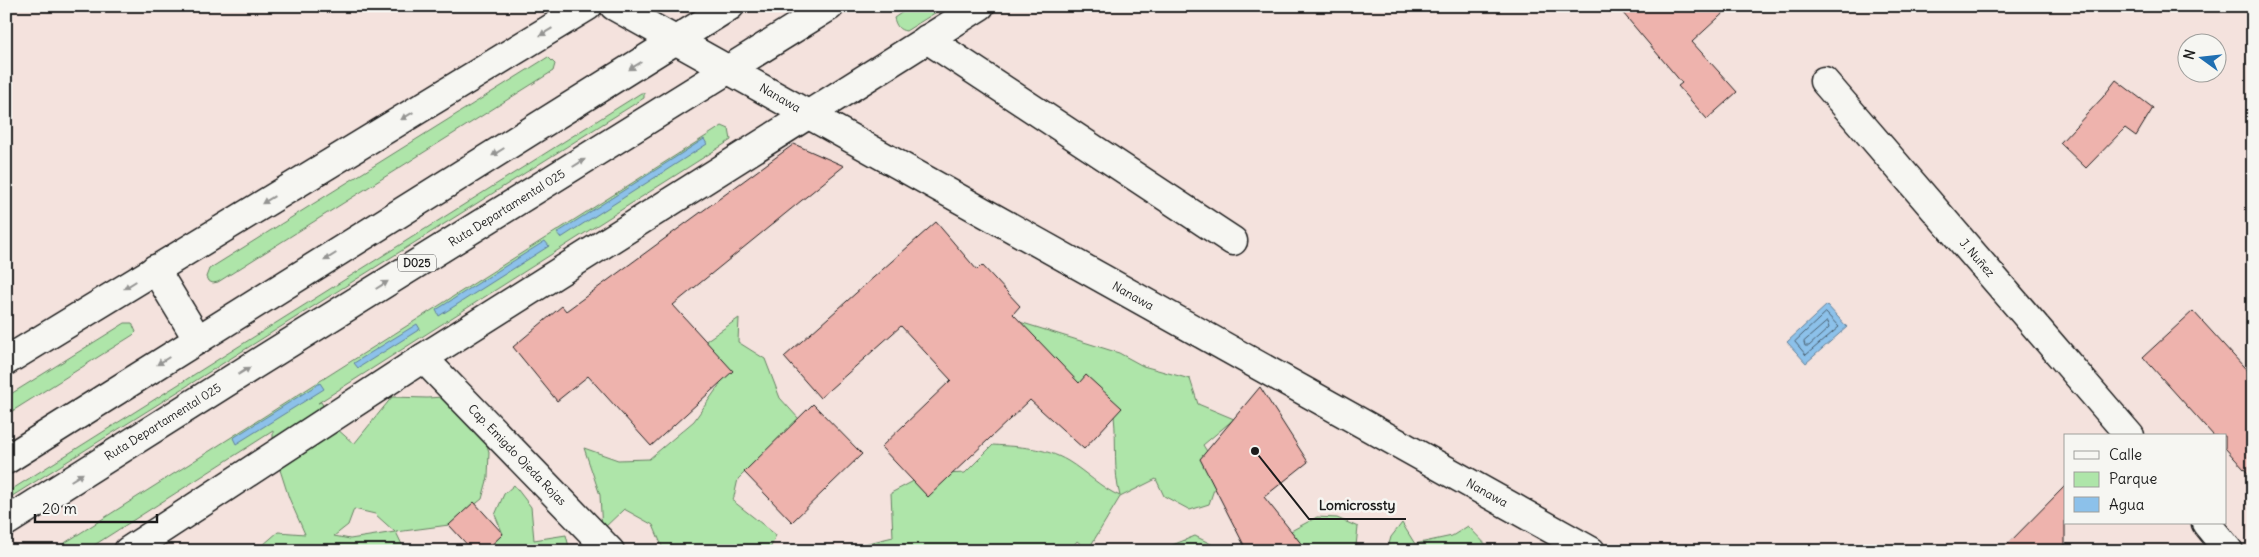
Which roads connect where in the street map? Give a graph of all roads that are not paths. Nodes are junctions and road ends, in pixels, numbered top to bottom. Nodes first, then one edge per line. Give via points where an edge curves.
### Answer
1 (588, 6) edge
2 (614, 6) edge
3 (730, 6) edge
4 (830, 6) edge
5 (980, 6) edge
6 (927, 39) junction
7 (677, 40) junction
8 (730, 69) junction
9 (1824, 81) dead end
10 (808, 115) junction
11 (1233, 241) dead end
12 (155, 269) junction
13 (198, 340) junction
14 (423, 358) junction
15 (6, 361) edge
16 (2128, 434) edge
17 (6, 460) edge
18 (6, 522) edge
19 (2207, 524) edge
20 (128, 551) edge
21 (610, 551) edge
22 (1591, 551) edge
23 (2229, 551) edge

1 -> 12 main road
2 - 7 main road, Nanawa
3 - 7 main road
4 - 8 main road, Ruta Departamental 025 / D025
5 - 6 main road
6 - 10 main road
6 - 11 main road
7 - 8 main road, Nanawa
7 -> 13 main road
8 - 10 main road, Nanawa
18 -> 8 main road, Ruta Departamental 025 / D025
9 - 16 main road, J. Nuñez
10 - 14 main road
10 - 22 main road, Nanawa
12 - 13 main road
12 -> 15 main road
13 -> 17 main road
14 - 20 main road
14 - 21 main road, Cap. Emigdo Ojeda Rojas
19 - 23 main road

